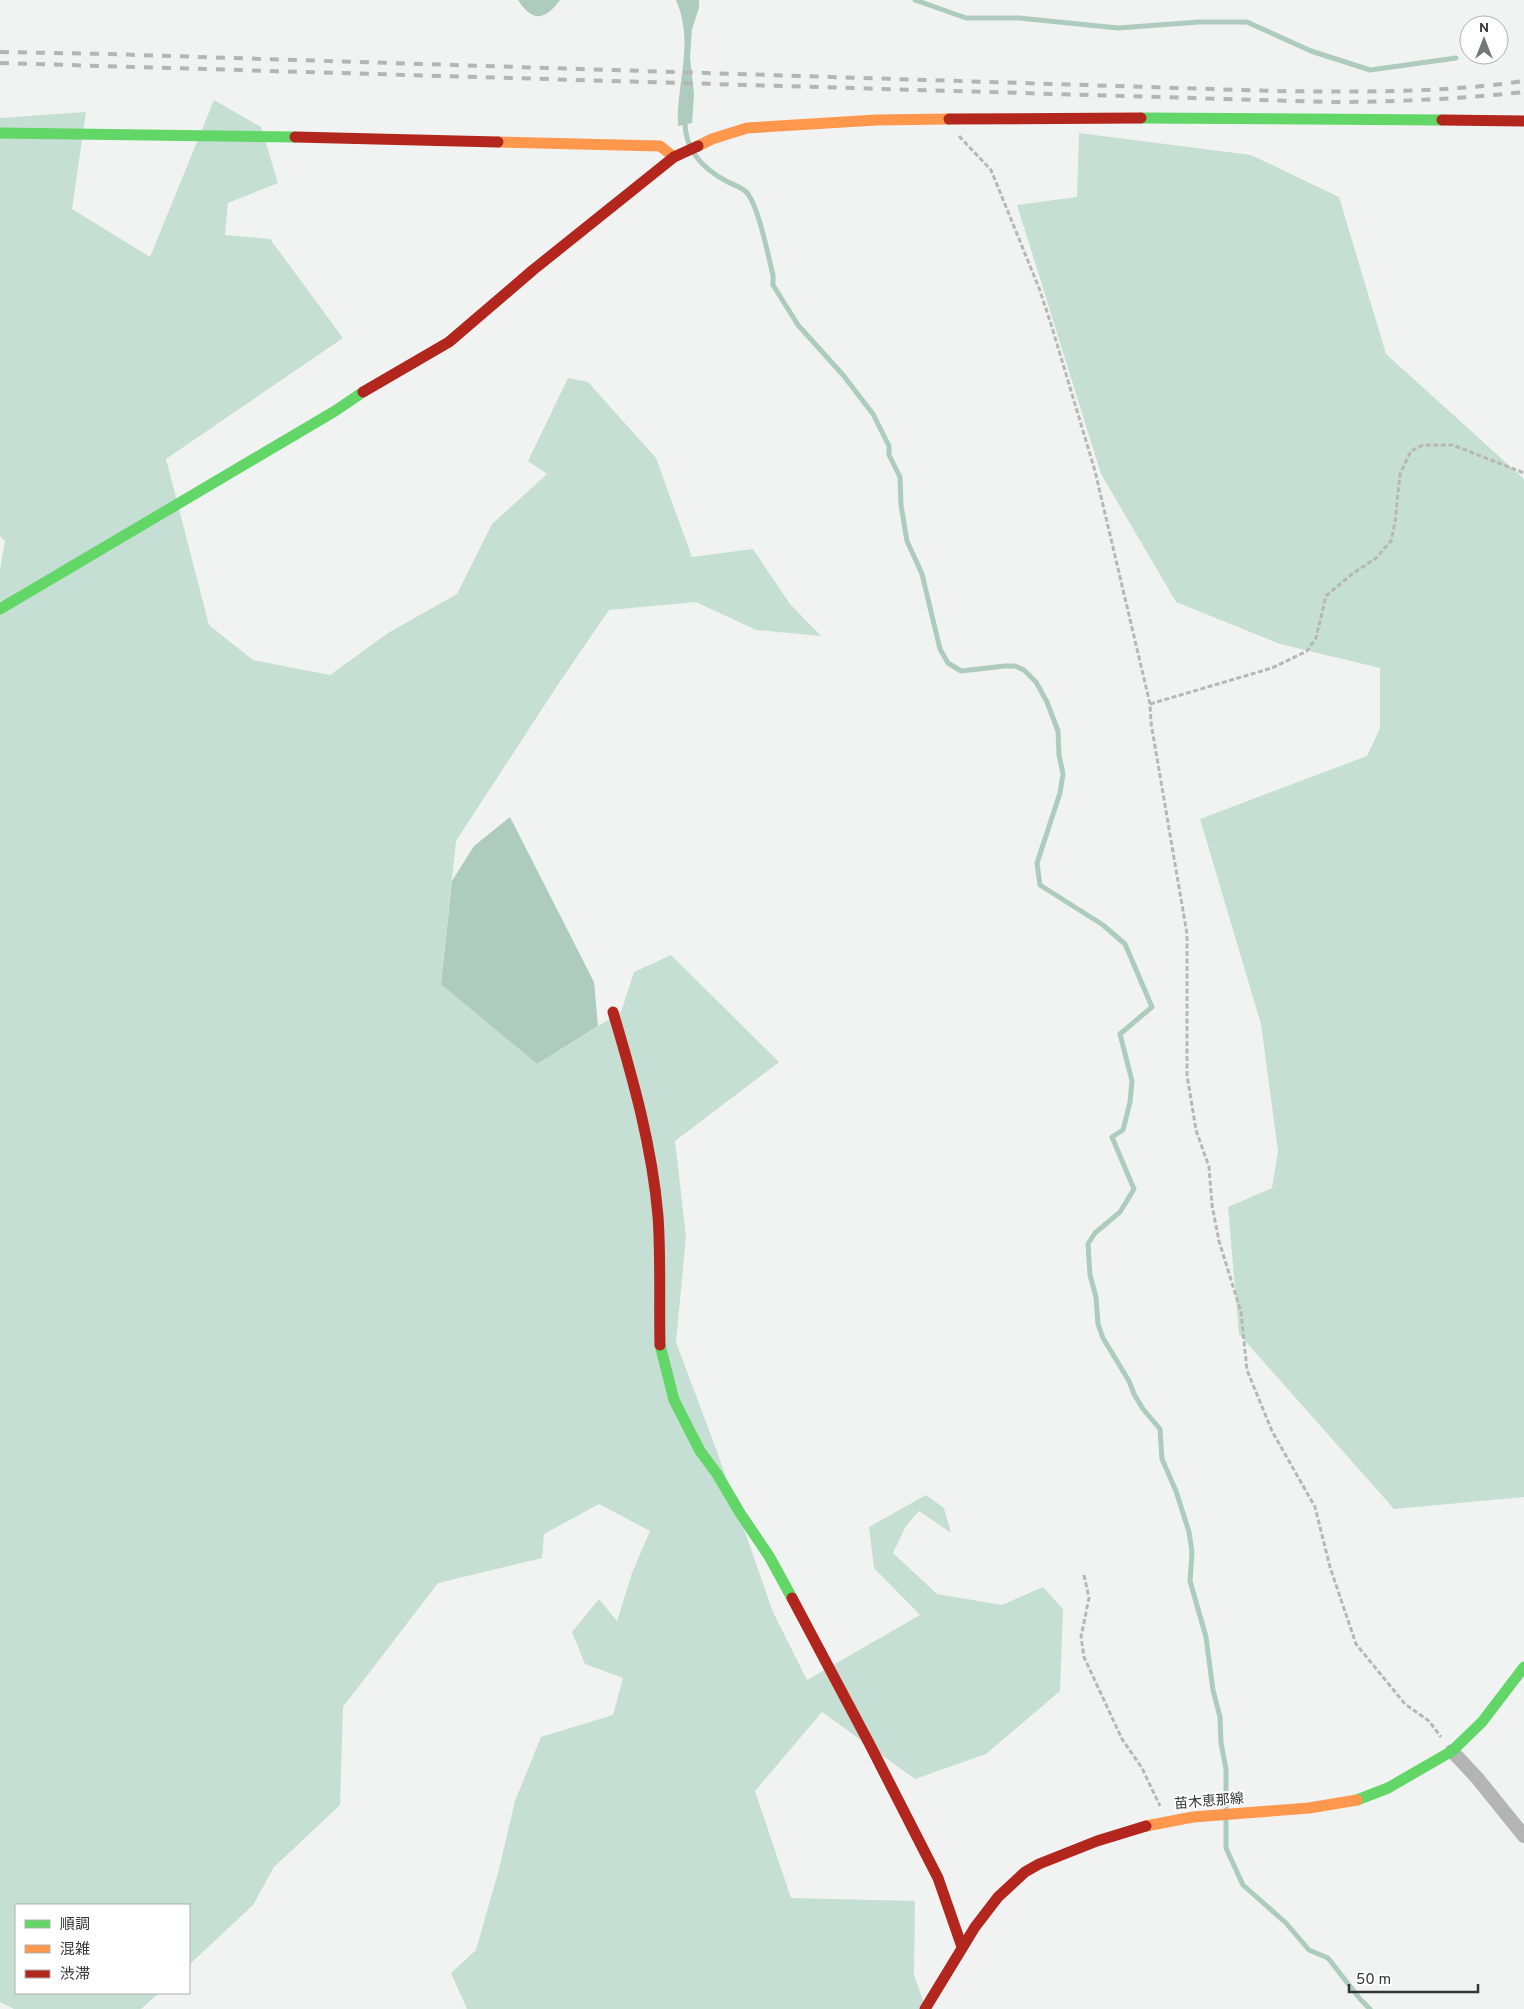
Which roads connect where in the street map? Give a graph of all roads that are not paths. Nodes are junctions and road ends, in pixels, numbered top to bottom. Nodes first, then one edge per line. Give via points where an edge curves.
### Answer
1 (1524, 121) edge
2 (0, 133) edge
3 (674, 157) junction
4 (0, 610) edge
5 (613, 1012) dead end
6 (1524, 1667) edge
7 (1452, 1751) junction
8 (1524, 1836) edge
9 (962, 1946) junction
10 (925, 2009) edge

1 - 3 street via 1036,117 876,120 747,128 712,139
2 - 3 street via 128,133 660,146
3 - 4 street via 449,342
5 - 9 street via 634,1082 652,1166 658,1217 660,1345 674,1400 700,1452 718,1474 769,1556 868,1743 938,1878
6 - 7 street, 苗木恵那線 via 1490,1715
7 - 8 street
7 - 9 street, 苗木恵那線 via 1375,1794 1349,1802 1161,1823 1097,1839 1026,1870 1002,1892
9 - 10 street, 苗木恵那線

